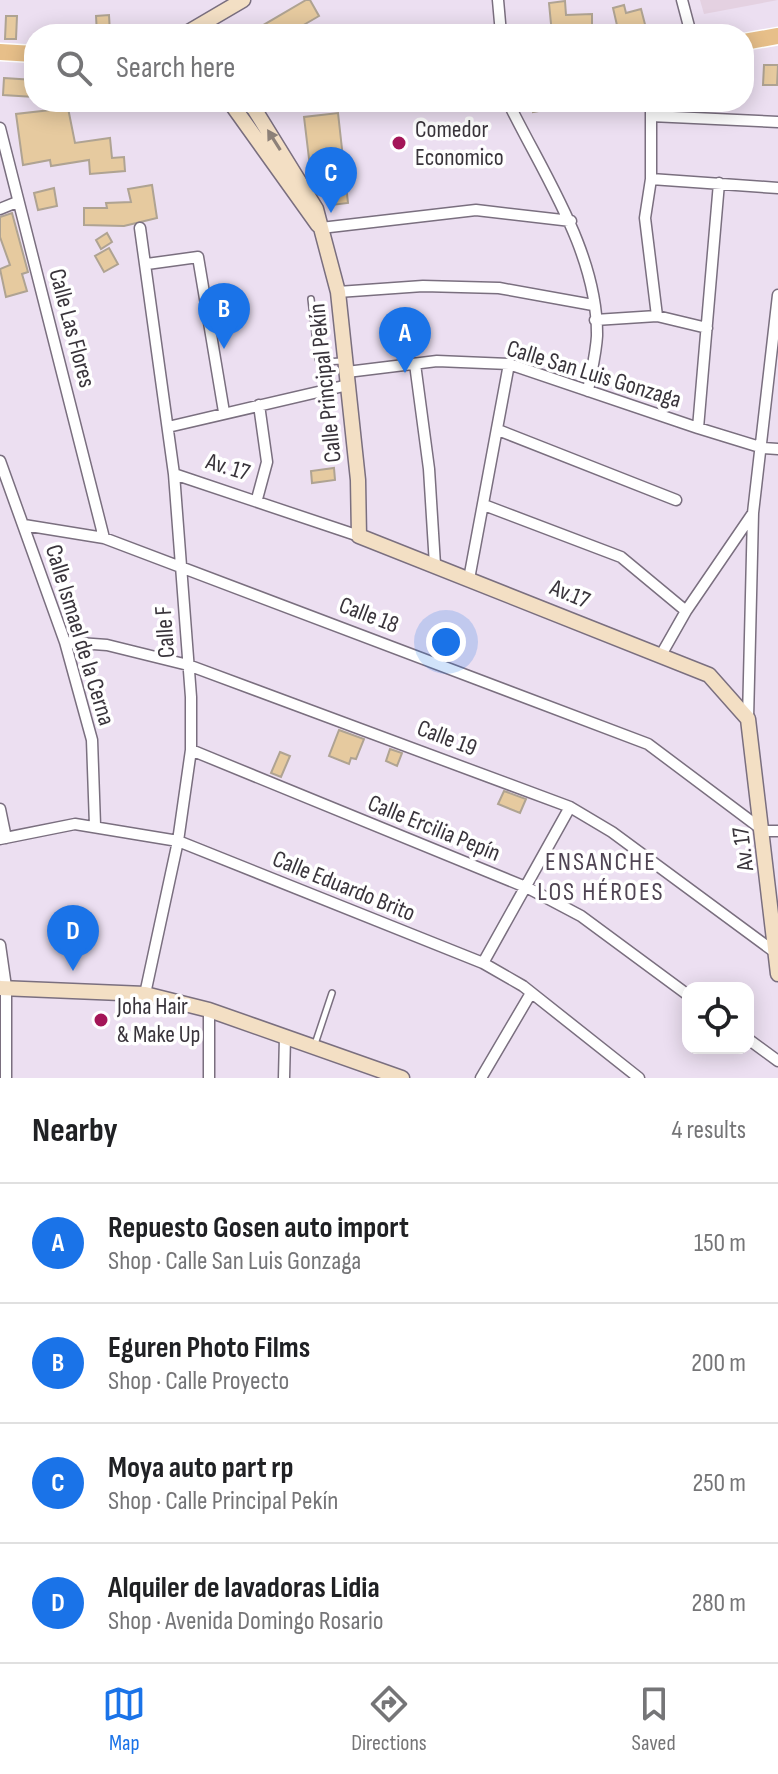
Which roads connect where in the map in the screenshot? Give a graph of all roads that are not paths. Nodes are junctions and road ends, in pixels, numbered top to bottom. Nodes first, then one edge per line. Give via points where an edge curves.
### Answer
1 (243, 0) edge
2 (498, 0) edge
3 (682, 0) edge
4 (224, 12) junction
5 (206, 24) edge
6 (220, 24) edge
7 (500, 24) edge
8 (688, 24) edge
9 (778, 36) edge
10 (754, 40) edge
11 (0, 52) edge
12 (24, 53) edge
13 (237, 112) edge
14 (257, 112) edge
15 (513, 112) edge
16 (651, 112) edge
17 (651, 116) junction
18 (778, 122) edge
19 (0, 128) edge
20 (651, 179) junction
21 (719, 183) junction
22 (778, 188) edge
23 (17, 202) junction
24 (0, 209) edge
25 (571, 221) junction
26 (140, 228) dead end
27 (321, 228) junction
28 (147, 264) junction
29 (338, 292) junction
30 (778, 295) edge
31 (311, 299) dead end
32 (593, 305) junction
33 (657, 316) junction
34 (595, 320) junction
35 (707, 328) junction
36 (415, 364) junction
37 (509, 364) junction
38 (347, 373) junction
39 (588, 391) junction
40 (259, 405) junction
41 (224, 412) junction
42 (168, 427) junction
43 (698, 428) junction
44 (498, 430) junction
45 (763, 448) junction
46 (778, 449) edge
47 (0, 461) edge
48 (174, 474) junction
49 (257, 499) junction
50 (676, 500) dead end
51 (484, 505) junction
52 (753, 513) junction
53 (24, 525) junction
54 (359, 536) junction
55 (104, 538) junction
56 (435, 565) junction
57 (181, 567) junction
58 (469, 579) junction
59 (686, 611) junction
60 (65, 642) junction
61 (661, 655) junction
62 (188, 665) junction
63 (748, 719) junction
64 (191, 750) junction
65 (570, 807) junction
66 (0, 809) edge
67 (95, 825) junction
68 (771, 831) edge
69 (3, 838) edge
70 (178, 841) junction
71 (528, 888) junction
72 (0, 945) edge
73 (777, 953) edge
74 (483, 963) junction
75 (778, 974) edge
76 (3, 988) edge
77 (682, 991) edge
78 (332, 993) dead end
79 (531, 993) junction
80 (145, 994) junction
81 (209, 1010) junction
82 (285, 1037) junction
83 (754, 1043) edge
84 (314, 1048) junction
85 (778, 1061) edge
86 (6, 1078) edge
87 (209, 1078) edge
88 (284, 1078) edge
89 (402, 1078) edge
90 (481, 1078) edge
91 (639, 1078) edge

1 - 4 main road
2 - 7 street
3 - 8 street
4 - 5 main road
4 - 6 main road
9 - 10 main road
11 - 12 main road
13 - 27 main road, Calle Principal Pekín
27 -> 14 main road, Calle Principal Pekín via 316,209
15 - 25 street
16 - 17 street
17 - 18 street
17 - 20 street
19 - 23 street, Calle Las Flores
20 - 21 street
20 - 33 street via 645,218
21 - 22 street
21 - 35 street
23 - 24 street
23 - 55 street, Calle Las Flores
25 - 27 street via 476,210
25 - 32 street
26 - 28 street, Calle F
27 - 29 main road, Calle Principal Pekín
28 - 41 street via 198,257
28 - 42 street, Calle F
29 - 32 street via 499,288
29 - 38 main road, Calle Principal Pekín
30 - 45 street
31 - 38 lane via 318,359
32 - 34 street
33 - 34 street
33 - 35 street
34 - 39 street
35 - 43 street
36 - 37 street, Calle San Luis Gonzaga
36 - 38 street, Calle San Luis Gonzaga
36 - 56 street
37 - 39 street, Calle San Luis Gonzaga
37 - 44 street
38 - 40 street, Calle San Luis Gonzaga
38 - 54 main road, Calle Principal Pekín
39 - 43 street, Calle San Luis Gonzaga
40 - 41 street, Calle San Luis Gonzaga
40 - 49 street via 267,462
41 - 42 street, Calle San Luis Gonzaga
42 - 48 street, Calle F
43 - 45 street, Calle San Luis Gonzaga
44 - 50 street
44 - 51 street
45 - 46 street, Calle San Luis Gonzaga
45 - 52 street
47 - 53 street, Calle Ismael de la Cerna
48 - 49 street, Av. 17
48 - 57 street, Calle F
49 - 54 street, Av. 17
51 - 58 street
51 - 59 street via 621,557
52 - 59 street
52 - 63 street
53 - 55 street, Calle 18
53 - 60 street, Calle Ismael de la Cerna
54 - 56 main road, Av.17
55 - 57 street, Calle 18
56 - 58 main road, Av.17
57 - 62 street, Calle F
57 - 68 street, Calle 18 via 648,744
58 - 61 main road, Av.17
59 - 61 street
60 - 62 street, Calle 19 via 107,645
60 - 67 street, Calle Ismael de la Cerna via 92,740
61 - 63 main road, Av.17 via 709,675
62 - 64 street, Calle F
62 - 65 street, Calle 19
63 - 68 main road, Av. 17
64 - 70 street, Calle F
64 - 71 street, Calle Ercilia Pepín
65 - 71 street
65 - 73 street, Calle 19
66 - 69 street
67 - 69 street, Calle Eduardo Brito
67 - 70 street, Calle Eduardo Brito
68 - 73 main road, Av. 17
70 - 74 street, Calle Eduardo Brito
70 - 80 street, Calle F
71 - 74 street
71 - 77 street, Calle Ercilia Pepín via 581,916
72 - 76 street
73 - 75 main road, Av. 17
74 - 79 street, Calle Eduardo Brito
76 - 80 main road
76 - 86 street
78 - 84 lane
79 - 90 street
79 - 91 street, Calle Eduardo Brito
80 - 81 main road
81 - 82 main road
81 - 87 street
82 - 84 main road
82 - 88 street
83 - 85 street
84 - 89 main road

